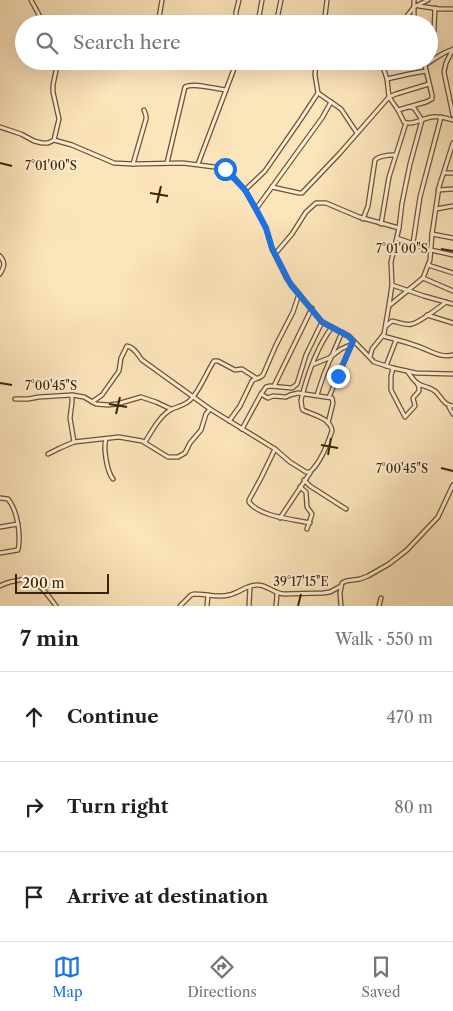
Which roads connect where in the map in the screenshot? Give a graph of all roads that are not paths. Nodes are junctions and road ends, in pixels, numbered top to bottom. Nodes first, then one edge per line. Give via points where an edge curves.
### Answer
1 (31, 0) edge
2 (162, 0) edge
3 (239, 0) edge
4 (262, 0) edge
5 (281, 0) edge
6 (327, 0) edge
7 (414, 0) edge
8 (428, 0) edge
9 (416, 6) junction
10 (435, 8) junction
11 (453, 9) edge
12 (39, 15) edge
13 (160, 15) edge
14 (236, 15) edge
15 (259, 15) edge
16 (278, 15) edge
17 (325, 15) edge
18 (408, 15) edge
19 (415, 15) edge
20 (435, 15) edge
21 (453, 49) edge
22 (438, 56) edge
23 (56, 70) edge
24 (234, 70) edge
25 (315, 70) edge
26 (384, 70) edge
27 (426, 71) joint
28 (386, 79) junction
29 (429, 84) junction
30 (226, 90) junction
31 (318, 93) junction
32 (389, 97) junction
33 (331, 102) junction
34 (410, 107) junction
35 (144, 110) dead end
36 (398, 110) junction
37 (453, 115) edge
38 (441, 117) junction
39 (422, 120) junction
40 (453, 120) edge
41 (406, 123) junction
42 (0, 128) edge
43 (357, 133) junction
44 (54, 140) junction
45 (453, 143) edge
46 (395, 155) junction
47 (453, 160) edge
48 (448, 161) junction
49 (167, 163) junction
50 (132, 164) junction
51 (198, 164) junction
52 (444, 173) junction
53 (453, 173) edge
54 (272, 186) junction
55 (453, 189) edge
56 (245, 190) junction
57 (438, 190) junction
58 (453, 206) edge
59 (256, 209) junction
60 (436, 209) junction
61 (363, 219) junction
62 (381, 224) junction
63 (399, 228) junction
64 (432, 234) junction
65 (396, 238) junction
66 (453, 238) edge
67 (413, 243) junction
68 (431, 250) junction
69 (275, 254) junction
70 (0, 256) edge
71 (453, 256) edge
72 (428, 265) junction
73 (453, 273) edge
74 (0, 274) edge
75 (423, 278) junction
76 (392, 285) junction
77 (407, 290) junction
78 (453, 291) edge
79 (299, 294) junction
80 (446, 302) junction
81 (453, 304) edge
82 (390, 305) junction
83 (312, 308) junction
84 (427, 315) junction
85 (322, 322) junction
86 (453, 323) edge
87 (332, 327) junction
88 (385, 327) junction
89 (342, 332) junction
90 (383, 336) junction
91 (396, 340) junction
92 (352, 343) junction
93 (453, 355) edge
94 (331, 357) junction
95 (369, 357) junction
96 (313, 364) junction
97 (386, 366) junction
98 (393, 368) junction
99 (408, 371) junction
100 (453, 374) edge
101 (256, 378) junction
102 (417, 383) junction
103 (274, 386) junction
104 (261, 394) junction
105 (303, 394) junction
106 (72, 395) junction
107 (317, 395) junction
108 (193, 397) junction
109 (329, 397) junction
110 (15, 399) dead end
111 (92, 402) junction
112 (451, 406) edge
113 (171, 409) junction
114 (210, 409) junction
115 (453, 414) edge
116 (229, 421) junction
117 (328, 422) junction
118 (242, 429) junction
119 (106, 438) junction
120 (74, 442) junction
121 (145, 442) junction
122 (275, 449) junction
123 (48, 454) dead end
124 (310, 472) junction
125 (113, 480) dead end
126 (304, 480) junction
127 (453, 485) edge
128 (300, 487) junction
129 (0, 498) edge
130 (346, 509) dead end
131 (280, 518) junction
132 (310, 523) junction
133 (18, 524) junction
134 (0, 527) edge
135 (307, 529) dead end
136 (0, 554) edge
137 (0, 586) edge
138 (250, 586) junction
139 (341, 586) junction
140 (278, 594) junction
141 (208, 595) junction
142 (381, 598) dead end
143 (55, 606) edge
144 (180, 606) edge
145 (208, 606) edge
146 (249, 606) edge
147 (276, 606) edge
148 (341, 606) edge
149 (379, 606) edge

1 - 12 street
2 - 13 street
3 - 14 street
4 - 15 street
5 - 16 street
6 - 17 street
7 - 9 street
8 - 9 street
9 - 10 street
9 - 18 street
9 - 19 street
10 - 11 street
10 - 20 street
21 - 22 street
21 - 37 street via 444,72
23 - 44 street via 53,92 59,119
24 - 30 street
25 - 31 street
26 - 28 street
27 - 28 street
27 - 29 street
28 - 32 street
29 - 32 street
29 - 34 street via 432,98
30 - 49 street via 195,85 185,87
30 - 51 street
31 - 33 street
31 - 56 street via 265,171
32 - 36 street
32 - 43 street
33 - 43 street via 341,109
33 - 54 street
34 - 36 street
34 - 39 street
35 - 50 street via 146,119
36 - 41 street
38 - 39 street
38 - 40 street
38 - 67 street via 420,197
39 - 41 street
39 - 63 street via 410,164
41 - 46 street
42 - 44 street via 42,143
43 - 54 street via 302,193
44 - 50 street via 72,144 114,163
45 - 48 street
46 - 61 street via 375,160
46 - 62 street
47 - 48 street
48 - 52 street
49 - 50 street
49 - 51 street
51 - 56 street via 225,169
52 - 53 street
52 - 57 street
54 - 59 street
55 - 57 street
56 - 59 street
57 - 60 street
58 - 60 street
59 - 69 street
60 - 64 street
61 - 62 street
61 - 69 street via 326,203 316,203
62 - 63 street
63 - 65 street
64 - 66 street
64 - 68 street
65 - 67 street
65 - 76 street via 391,262
67 - 68 street
68 - 71 street
68 - 72 street
69 - 79 street via 287,279
70 - 74 street via 4,261
72 - 73 street
72 - 75 street
75 - 77 street
75 - 78 street
76 - 77 street
76 - 82 street
77 - 80 street
77 - 82 street
79 - 83 street
79 - 101 street via 263,375
80 - 81 street
80 - 84 street
82 - 88 street
83 - 85 street
83 - 103 street
84 - 86 street
84 - 88 street via 414,324 392,321
85 - 87 street
85 - 103 street via 297,384 292,388
87 - 89 street
87 - 96 street via 322,341
88 - 90 street
89 - 92 street
89 - 94 street
90 - 91 street
90 - 95 street
91 - 93 street via 445,356
91 - 97 street
92 - 94 street
92 - 95 street
92 - 109 street
94 - 96 street
94 - 107 street
95 - 97 street
96 - 105 street
97 - 98 street
98 - 99 street
98 - 102 street via 391,390 405,417 415,406 412,398 419,391
99 - 100 street
99 - 102 street
101 - 108 street via 242,369 234,370 216,361
101 - 116 street
102 - 112 street via 435,391
103 - 104 street via 266,387
104 - 105 street via 268,398
104 - 118 street
105 - 107 street
105 - 117 street via 303,410
106 - 110 street
106 - 111 street
106 - 120 street via 70,418
107 - 109 street
108 - 111 street via 127,346 119,371 102,395
108 - 113 street via 182,406
108 - 114 street
109 - 117 street via 333,403
111 - 113 street via 114,405 141,396
112 - 115 street
113 - 121 street
114 - 116 street
114 - 121 street via 201,430 180,456 168,456
116 - 118 street
117 - 124 street via 332,431
118 - 122 street
119 - 120 street
119 - 121 street
119 - 125 street via 106,456
120 - 123 street
122 - 124 street via 290,462
122 - 131 street via 249,502 255,508
124 - 126 street
126 - 128 street
126 - 130 street
127 - 139 street via 438,517 407,550 390,564 368,576 346,581
128 - 131 street
128 - 132 street via 307,494 307,507 312,514
129 - 133 street via 11,502
131 - 132 street
132 - 135 street
133 - 134 street
133 - 136 street via 18,550
137 - 143 street via 30,580
138 - 140 street via 260,585
138 - 141 street via 230,595
138 - 146 street
139 - 140 street via 323,594
139 - 148 street
140 - 147 street
141 - 144 street via 191,595
141 - 145 street
142 - 149 street

